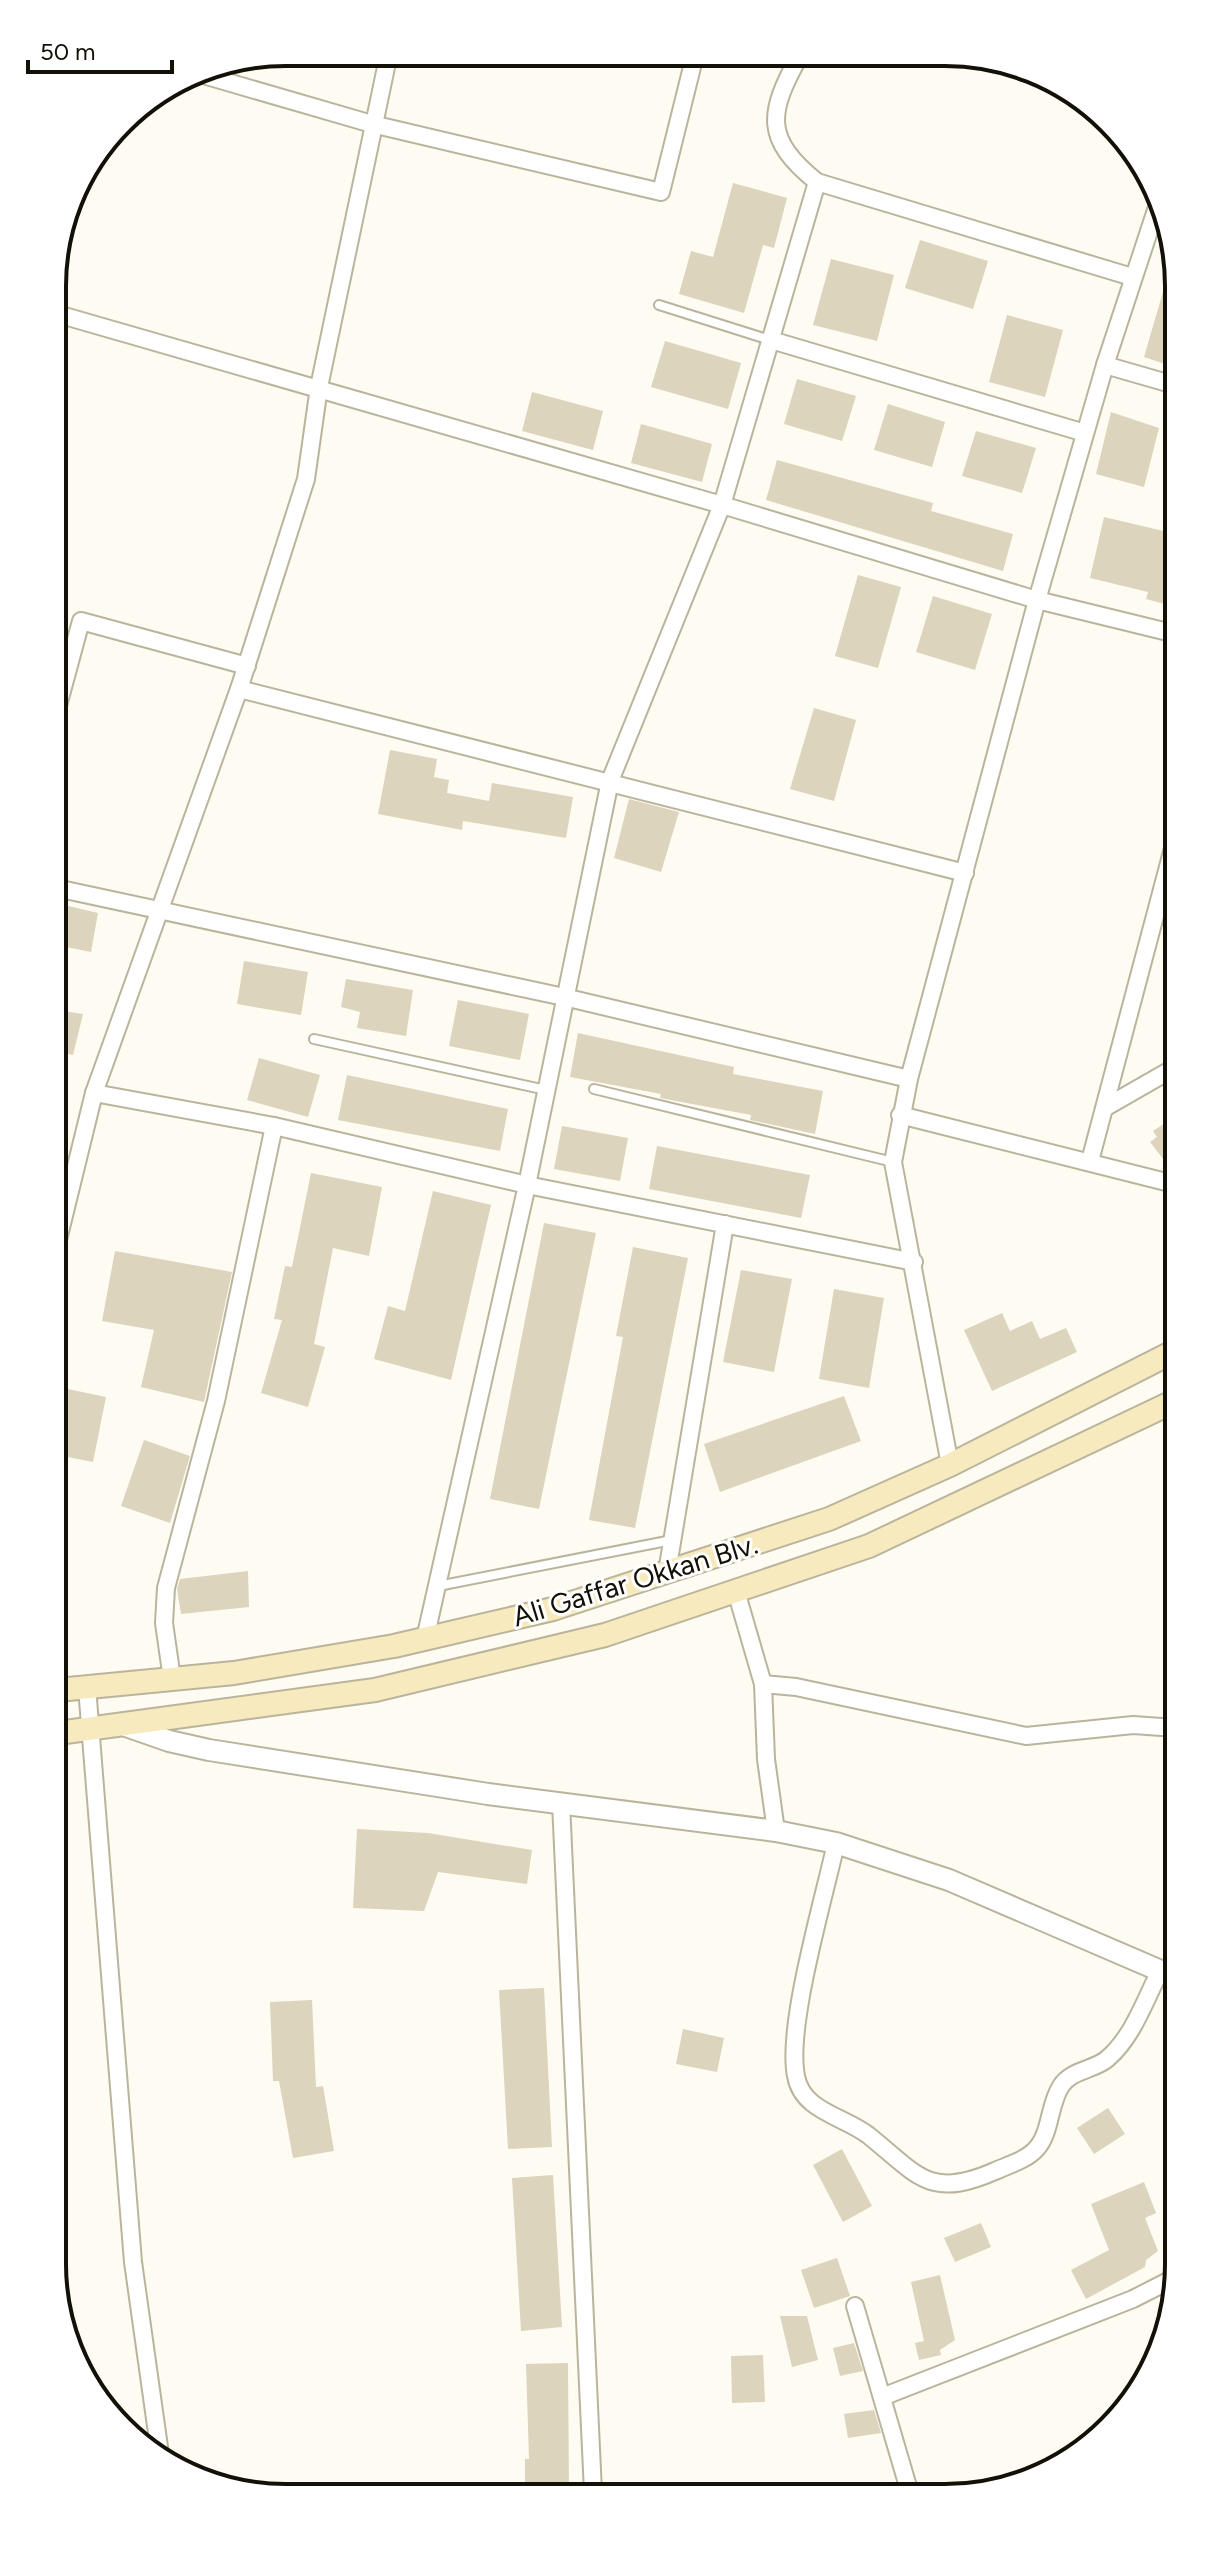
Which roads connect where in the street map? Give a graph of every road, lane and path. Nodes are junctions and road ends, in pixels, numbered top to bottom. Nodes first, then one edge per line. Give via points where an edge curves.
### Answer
1 (386, 66) edge
2 (692, 66) edge
3 (795, 66) edge
4 (214, 78) edge
5 (372, 124) junction
6 (817, 182) junction
7 (1153, 217) edge
8 (1132, 277) junction
9 (659, 305) dead end
10 (66, 316) edge
11 (771, 340) junction
12 (1105, 365) junction
13 (1165, 382) edge
14 (319, 387) junction
15 (1085, 433) junction
16 (722, 505) junction
17 (1037, 600) junction
18 (1165, 631) edge
19 (247, 666) junction
20 (66, 676) edge
21 (239, 689) junction
22 (610, 781) junction
23 (965, 873) junction
24 (1165, 879) edge
25 (66, 890) edge
26 (160, 912) junction
27 (564, 997) junction
28 (314, 1039) dead end
29 (1165, 1073) edge
30 (909, 1079) junction
31 (594, 1089) dead end
32 (546, 1090) junction
33 (94, 1093) junction
34 (1106, 1107) junction
35 (900, 1115) junction
36 (274, 1126) junction
37 (1090, 1161) junction
38 (893, 1162) junction
39 (1165, 1182) edge
40 (527, 1185) junction
41 (66, 1207) edge
42 (725, 1224) junction
43 (914, 1262) junction
44 (1165, 1356) edge
45 (1165, 1406) edge
46 (950, 1465) junction
47 (672, 1540) junction
48 (667, 1572) junction
49 (437, 1586) junction
50 (736, 1591) junction
51 (425, 1639) junction
52 (172, 1679) junction
53 (763, 1684) junction
54 (87, 1687) junction
55 (66, 1689) edge
56 (126, 1726) junction
57 (1165, 1727) edge
58 (89, 1731) junction
59 (66, 1732) edge
60 (561, 1803) junction
61 (776, 1831) junction
62 (836, 1843) junction
63 (1165, 1972) edge
64 (1165, 1980) edge
65 (1164, 2283) edge
66 (855, 2306) dead end
67 (882, 2397) junction
68 (158, 2443) edge
69 (593, 2484) edge
70 (907, 2484) edge

1 - 5 street
2 - 5 street via 661,192
3 - 6 street via 781,95 776,125 790,160
4 - 5 street
5 - 14 street
6 - 8 street
6 - 11 street
7 - 8 street
8 - 12 street
9 - 11 lane
10 - 14 street
11 - 15 street
11 - 16 street
12 - 13 street
12 - 15 street
14 - 16 street
14 - 19 street via 306,479
15 - 17 street
16 - 17 street
16 - 22 street
17 - 18 street
17 - 23 street
19 - 20 street via 81,621
19 - 21 street
21 - 22 street
21 - 26 street
22 - 23 street
22 - 27 street
23 - 30 street
24 - 34 street
25 - 26 street
26 - 27 street
26 - 33 street
27 - 30 street
27 - 32 street
28 - 32 lane
29 - 34 street
30 - 35 street
31 - 38 lane
32 - 40 street
33 - 36 street
33 - 41 street
34 - 37 street
35 - 37 street
35 - 38 street
36 - 40 street
36 - 52 street via 216,1401 166,1588 164,1623
37 - 39 street
38 - 43 street
40 - 42 street
40 - 49 street
42 - 43 street
42 - 47 street
43 - 46 street
44 - 46 main road, Ali Gaffar Okkan Blv.
45 - 50 main road, Ali Gaffar Okkan Blv. via 869,1546
46 - 48 main road, Ali Gaffar Okkan Blv. via 829,1519
47 - 48 street
47 - 49 lane
48 - 51 main road, Ali Gaffar Okkan Blv. via 553,1609
49 - 51 street
50 - 53 street
50 - 56 main road, Ali Gaffar Okkan Blv. via 605,1635 375,1690
51 - 52 main road, Ali Gaffar Okkan Blv.
52 - 54 main road, Ali Gaffar Okkan Blv.
53 - 57 street via 1026,1736 1133,1725
53 - 61 street
54 - 55 main road, Ali Gaffar Okkan Blv.
54 - 58 street
56 - 58 main road, Ali Gaffar Okkan Blv.
56 - 60 street via 209,1750
58 - 59 main road, Ali Gaffar Okkan Blv.
58 - 68 street via 133,2262
60 - 61 street
60 - 69 street
61 - 62 street
62 - 63 street via 949,1880
62 - 64 street via 797,2025 795,2074 800,2092 817,2108 851,2122 923,2178 963,2185 1038,2148 1061,2085 1106,2061
65 - 67 street
66 - 67 street
67 - 70 street

